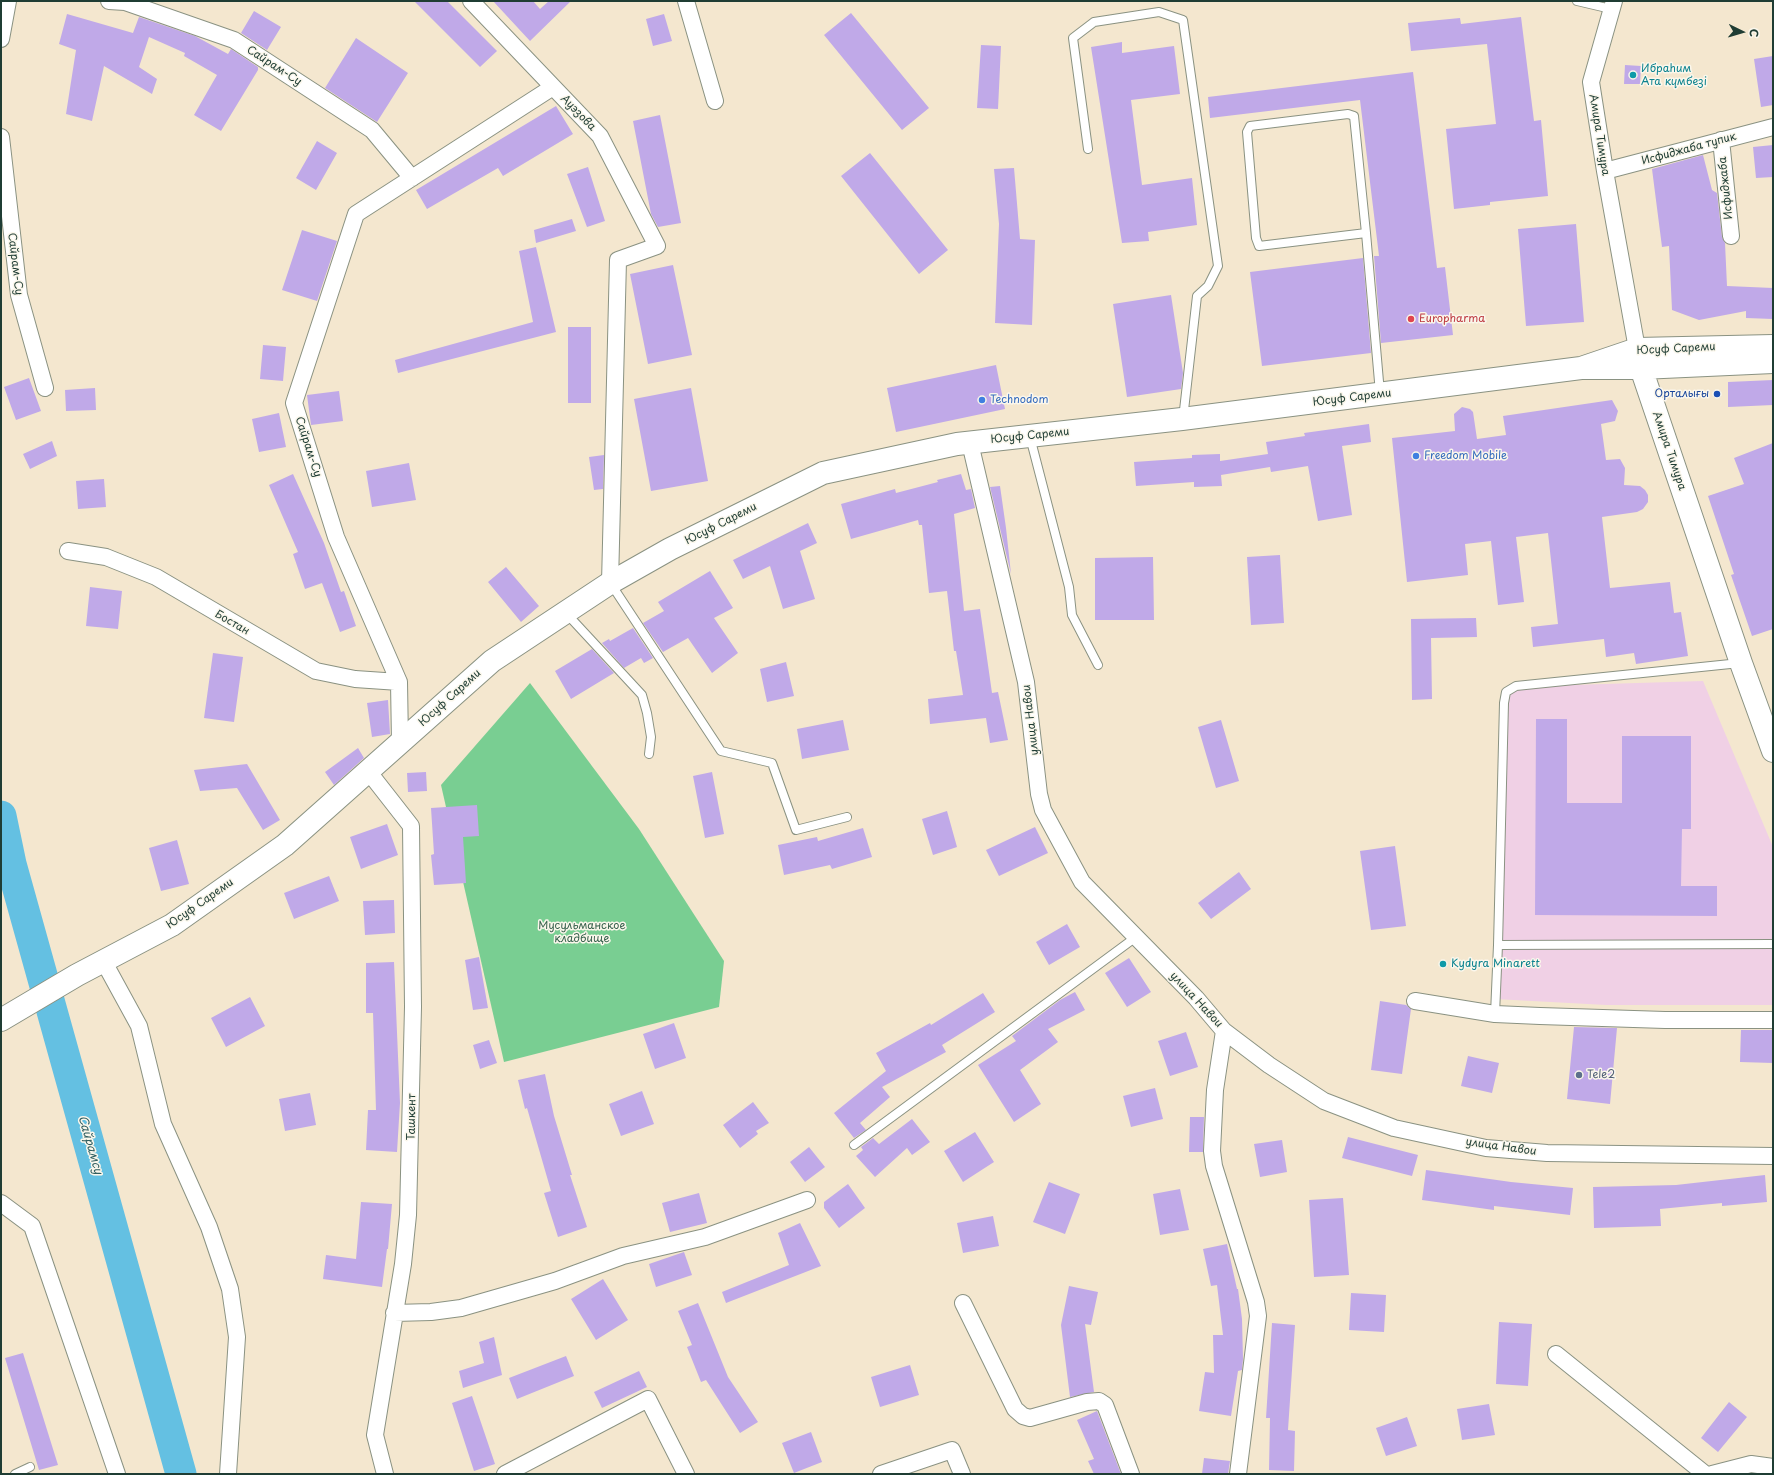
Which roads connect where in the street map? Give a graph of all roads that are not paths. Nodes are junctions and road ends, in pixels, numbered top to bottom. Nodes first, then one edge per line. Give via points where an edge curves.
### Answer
1 (8, 1) edge
2 (109, 1) edge
3 (471, 1) edge
4 (686, 1) edge
5 (1577, 1) edge
6 (1613, 5) edge
7 (1, 39) edge
8 (553, 87) junction
9 (715, 101) dead end
10 (1773, 127) edge
11 (1, 137) edge
12 (1721, 140) junction
13 (1088, 150) dead end
14 (1605, 171) junction
15 (412, 178) junction
16 (1366, 233) junction
17 (1731, 236) dead end
18 (1773, 346) edge
19 (1639, 359) junction
20 (1773, 362) edge
21 (45, 388) dead end
22 (1380, 394) junction
23 (1182, 419) junction
24 (1030, 436) junction
25 (970, 443) junction
26 (68, 551) dead end
27 (610, 582) junction
28 (566, 612) junction
29 (1741, 663) junction
30 (1098, 665) dead end
31 (399, 682) junction
32 (400, 742) junction
33 (1773, 751) edge
34 (649, 754) dead end
35 (368, 771) junction
36 (847, 817) dead end
37 (1136, 937) junction
38 (1773, 944) edge
39 (1498, 945) junction
40 (104, 962) junction
41 (1415, 1001) dead end
42 (1495, 1014) junction
43 (1, 1020) edge
44 (1773, 1020) edge
45 (1224, 1031) junction
46 (854, 1145) dead end
47 (1773, 1156) edge
48 (807, 1200) dead end
49 (1, 1203) edge
50 (963, 1303) dead end
51 (394, 1313) junction
52 (1556, 1354) dead end
53 (30, 1467) dead end
54 (1773, 1467) edge
55 (15, 1474) edge
56 (117, 1474) edge
57 (228, 1474) edge
58 (385, 1474) edge
59 (505, 1474) edge
60 (686, 1474) edge
61 (881, 1474) edge
62 (962, 1474) edge
63 (1131, 1474) edge
64 (1238, 1474) edge
65 (1704, 1474) edge
66 (1712, 1474) edge

1 - 7 street
2 - 15 street, Сайрам-Су via 125,2 234,40 372,130
3 - 8 street, Ауэзова
4 - 9 street
5 - 6 lane
6 - 14 street, Амира Тимура via 1591,82
8 - 15 street, Сайрам-Су
8 - 27 street, Ауэзова via 600,136 657,246 618,260
10 - 12 street, Исфиджаба тупик
11 - 21 street, Сайрам-Су via 19,296
12 - 14 street, Исфиджаба тупик
12 - 17 street, Исфиджаба
13 - 23 lane via 1073,38 1094,22 1159,12 1183,20 1218,266 1208,286 1197,296
14 - 19 street, Амира Тимура
15 - 31 street, Сайрам-Су via 356,214 294,403 336,537
16 - 16 lane via 1354,116 1348,114 1250,126 1247,132 1256,238 1259,246
16 - 22 lane
18 - 19 main road, Юсуф Сареми
19 - 20 main road, Юсуф Сареми
19 - 22 main road, Юсуф Сареми
19 - 29 main road, Амира Тимура
22 - 23 main road, Юсуф Сареми
23 - 24 main road, Юсуф Сареми
24 - 25 main road, Юсуф Сареми
24 - 30 lane via 1069,587 1072,615
25 - 27 main road, Юсуф Сареми via 823,473 670,549
25 - 37 street, улица Навои via 1026,682 1043,810 1082,882
26 - 31 street, Бостан via 106,557 156,577 316,671 355,679
27 - 28 main road, Юсуф Сареми
27 - 36 lane via 721,751 772,763 796,830
28 - 32 main road, Юсуф Сареми via 492,661
28 - 34 lane via 642,695 651,737
29 - 33 main road, Амира Тимура
29 - 39 lane via 1516,686 1506,692
31 - 32 street, Сайрам-Су
32 - 35 main road, Юсуф Сареми
35 - 40 main road, Юсуф Сареми via 285,845 172,925
35 - 51 street, Ташкент via 411,826 412,1118 408,1215
37 - 45 street, улица Навои via 1196,998
37 - 46 lane
38 - 39 lane
39 - 42 lane
40 - 43 main road, Юсуф Сареми
40 - 57 street via 139,1026 163,1124 209,1227 230,1289 237,1337
41 - 42 street
42 - 44 street via 1665,1020
45 - 47 street, улица Навои via 1269,1065 1324,1101 1394,1128 1486,1148 1547,1153
45 - 64 street via 1215,1090 1212,1151 1214,1166 1256,1302 1258,1316
48 - 51 street via 705,1237 623,1256 555,1281 461,1308
49 - 56 street via 32,1226
50 - 63 street via 1015,1409 1030,1418 1087,1402 1099,1402 1104,1405
51 - 58 street, Ташкент via 375,1435
52 - 65 street
53 - 55 lane
54 - 66 street via 1751,1464
59 - 60 street via 648,1399
61 - 62 street via 952,1450

